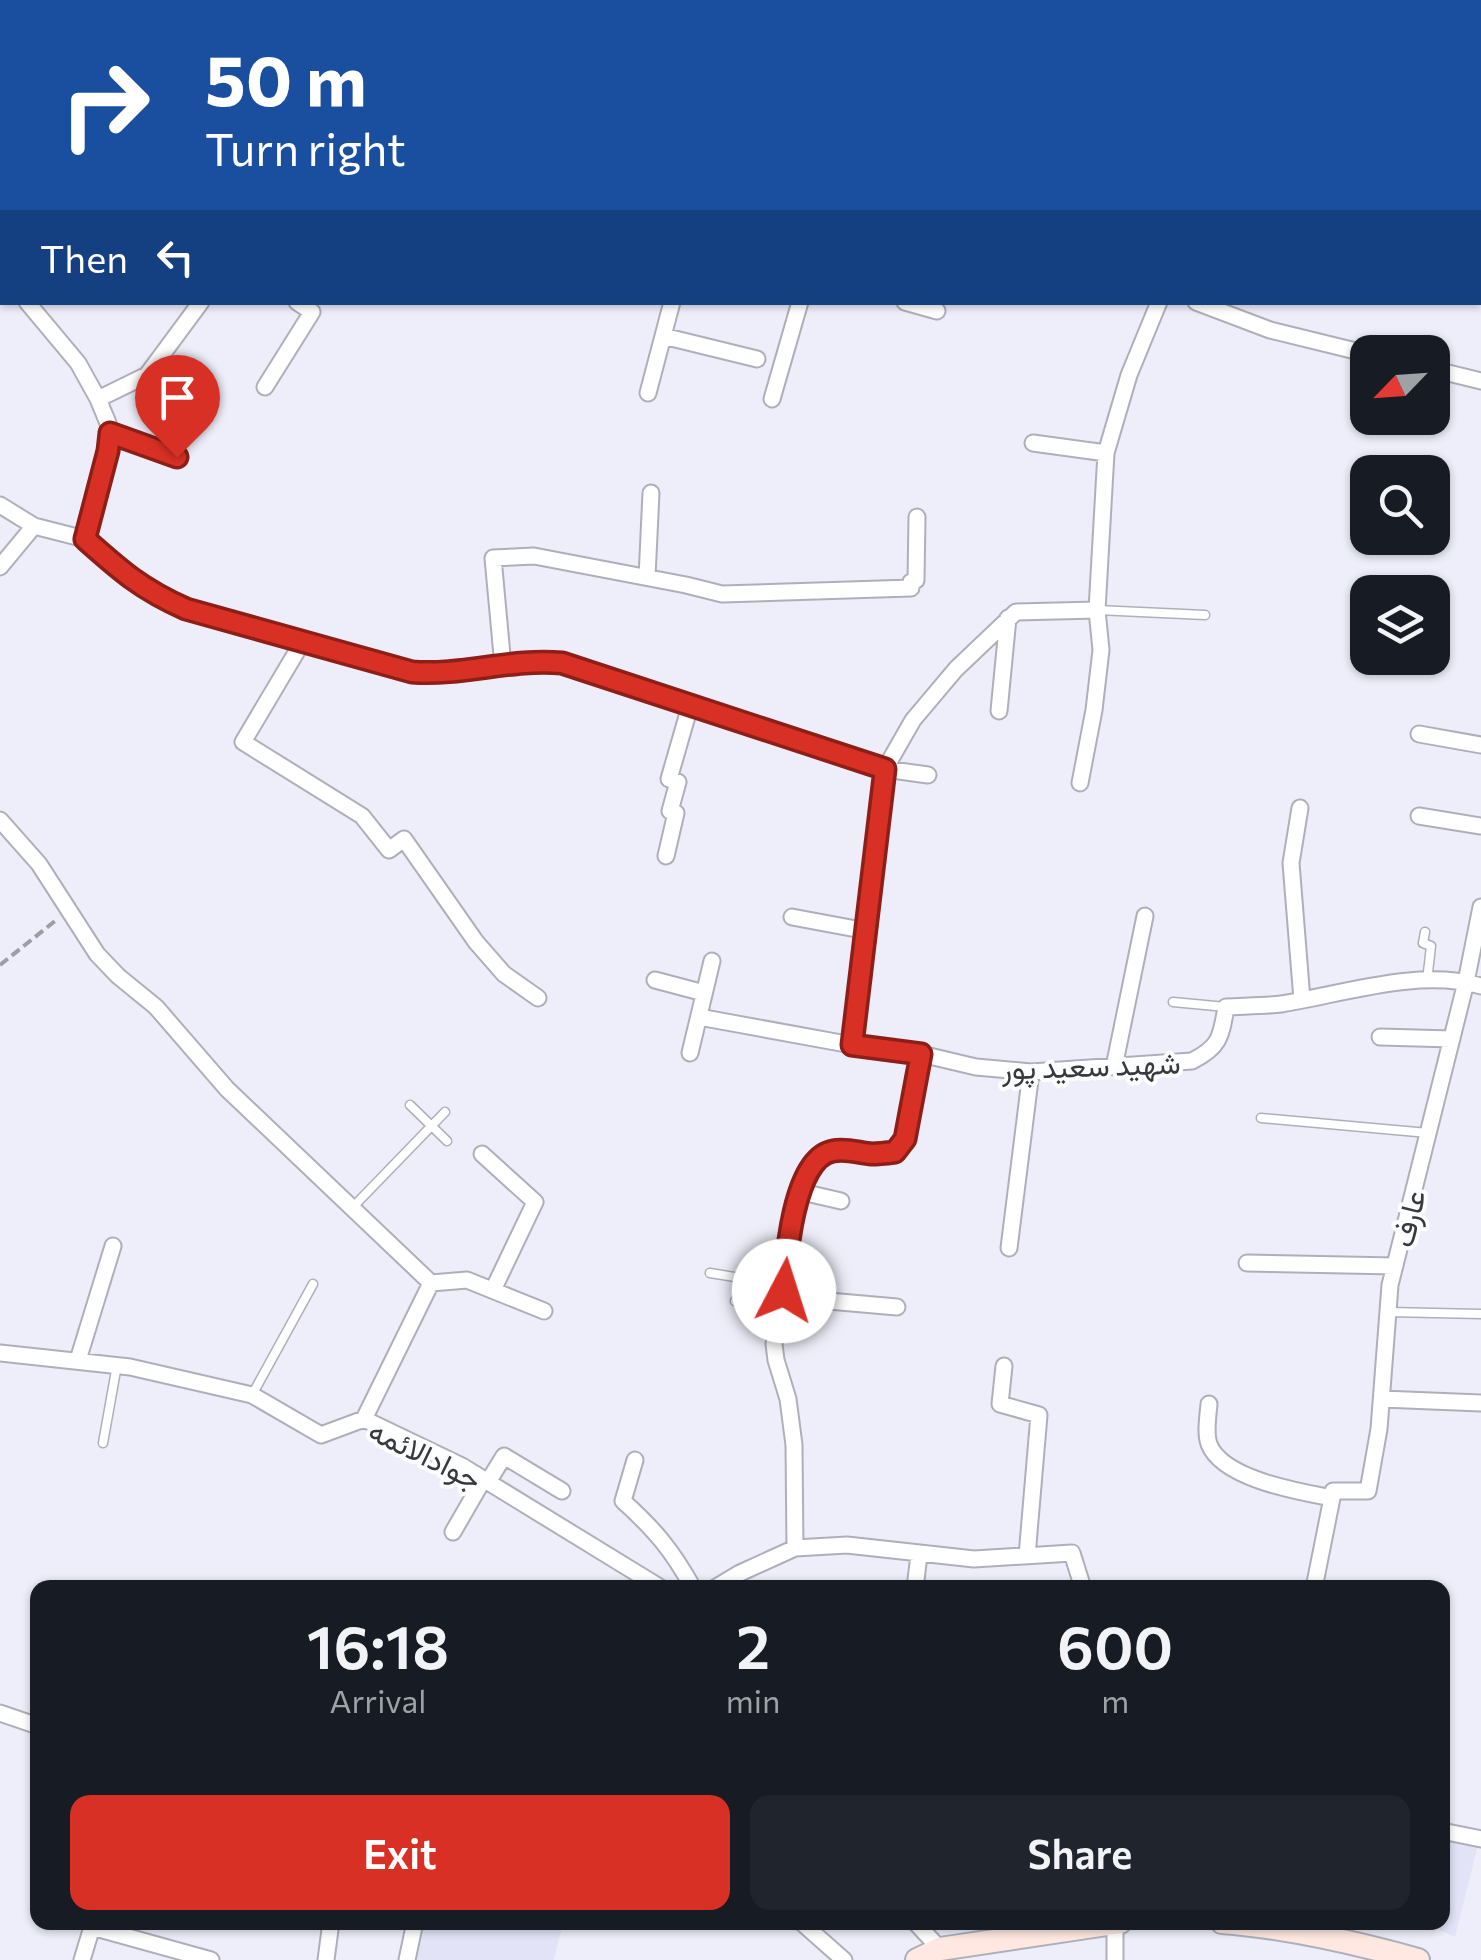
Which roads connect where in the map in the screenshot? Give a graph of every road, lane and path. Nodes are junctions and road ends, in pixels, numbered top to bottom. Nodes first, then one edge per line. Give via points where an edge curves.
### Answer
1 (30, 305) edge
2 (199, 305) edge
3 (301, 305) edge
4 (671, 305) edge
5 (799, 305) edge
6 (915, 305) edge
7 (1158, 305) edge
8 (1204, 305) edge
9 (938, 312) dead end
10 (663, 336) junction
11 (1350, 350) edge
12 (757, 360) dead end
13 (1450, 373) edge
14 (1481, 380) edge
15 (266, 387) dead end
16 (648, 394) dead end
17 (98, 399) junction
18 (772, 399) dead end
19 (110, 433) junction
20 (1033, 443) dead end
21 (1106, 454) junction
22 (177, 457) dead end
23 (651, 493) dead end
24 (0, 505) edge
25 (917, 518) dead end
26 (34, 526) junction
27 (85, 539) junction
28 (0, 567) edge
29 (647, 578) junction
30 (1097, 610) junction
31 (1205, 616) dead end
32 (1008, 618) junction
33 (303, 642) junction
34 (503, 666) junction
35 (690, 706) junction
36 (999, 711) dead end
37 (1420, 734) dead end
38 (1481, 745) edge
39 (885, 769) junction
40 (928, 774) dead end
41 (1080, 783) dead end
42 (1300, 808) dead end
43 (1418, 816) dead end
44 (0, 820) edge
45 (1481, 826) edge
46 (666, 856) dead end
47 (1481, 907) edge
48 (69, 910) junction
49 (1145, 916) dead end
50 (792, 918) dead end
51 (867, 932) junction
52 (1425, 932) dead end
53 (712, 961) dead end
54 (0, 964) edge
55 (655, 980) dead end
56 (1427, 982) junction
57 (1474, 984) edge
58 (704, 993) junction
59 (538, 998) dead end
60 (1302, 1000) junction
61 (1174, 1002) dead end
62 (1226, 1007) junction
63 (699, 1017) junction
64 (1380, 1037) dead end
65 (1452, 1039) junction
66 (852, 1045) junction
67 (690, 1053) dead end
68 (921, 1054) junction
69 (1114, 1066) junction
70 (1031, 1072) junction
71 (410, 1105) dead end
72 (445, 1112) dead end
73 (1261, 1118) dead end
74 (431, 1126) junction
75 (1428, 1133) junction
76 (447, 1141) dead end
77 (482, 1154) dead end
78 (802, 1192) junction
79 (841, 1201) dead end
80 (352, 1208) junction
81 (113, 1246) dead end
82 (1010, 1248) dead end
83 (1247, 1264) dead end
84 (1395, 1266) junction
85 (710, 1273) dead end
86 (432, 1283) junction
87 (313, 1284) dead end
88 (493, 1290) junction
89 (782, 1297) junction
90 (736, 1300) dead end
91 (898, 1307) dead end
92 (544, 1311) dead end
93 (1388, 1312) junction
94 (1481, 1314) edge
95 (0, 1353) edge
96 (78, 1360) junction
97 (117, 1365) junction
98 (1004, 1366) dead end
99 (252, 1395) junction
100 (1382, 1399) junction
101 (1481, 1403) edge
102 (1209, 1404) dead end
103 (364, 1419) junction
104 (102, 1443) dead end
105 (635, 1460) dead end
106 (486, 1481) junction
107 (562, 1490) dead end
108 (1332, 1498) junction
109 (453, 1532) dead end
110 (795, 1548) junction
111 (918, 1554) junction
112 (1027, 1556) junction
113 (648, 1580) edge
114 (689, 1580) edge
115 (728, 1580) edge
116 (916, 1580) edge
117 (1080, 1580) edge
118 (1316, 1580) edge
119 (0, 1713) edge
120 (30, 1723) edge
121 (1450, 1832) edge
122 (1481, 1839) edge
123 (91, 1930) edge
124 (103, 1930) edge
125 (330, 1930) edge
126 (413, 1930) edge
127 (810, 1930) edge
128 (922, 1930) edge
129 (1070, 1930) edge
130 (1117, 1930) edge
131 (1291, 1930) edge
132 (940, 1949) junction
133 (82, 1960) edge
134 (211, 1960) edge
135 (326, 1960) edge
136 (407, 1960) edge
137 (844, 1960) edge
138 (916, 1960) edge
139 (1115, 1960) edge
140 (1418, 1960) edge

1 - 17 street via 78,363
2 - 17 street via 147,375
3 - 15 street via 312,312
4 - 10 street
5 - 18 street
6 - 9 street
7 - 21 street
8 - 11 street
10 - 12 street
10 - 16 street
13 - 14 street
17 - 19 street
19 - 22 street
19 - 27 street
20 - 21 street
21 - 30 street
23 - 29 street
24 - 26 street
25 - 29 street via 911,588 722,594
26 - 27 street
26 - 28 street
27 - 33 street via 156,596
29 - 34 street via 534,556 493,558
30 - 31 lane
30 - 32 street via 1016,612
30 - 41 street via 1101,650
32 - 36 street
32 - 39 street via 913,720
33 - 34 street via 412,672
33 - 59 street via 242,742 362,816 389,850 404,839 476,942
34 - 35 street via 562,663
35 - 39 street
35 - 46 street via 668,779 678,782
37 - 38 street
39 - 40 street
39 - 51 street
42 - 60 street via 1291,862
43 - 45 street
44 - 48 street
47 - 57 street, عارف
48 - 54 path
48 - 80 street via 97,954
49 - 69 street
50 - 51 street
51 - 66 street
52 - 56 lane via 1424,944 1431,946
53 - 58 street
55 - 58 street
56 - 57 street
56 - 60 street
57 - 65 street, عارف
58 - 63 street
60 - 62 street
61 - 62 lane
62 - 69 street, شهید سعید پور via 1212,1050 1192,1060
63 - 66 street, شهید سعید پور
63 - 67 street
64 - 65 street
65 - 75 street, عارف
66 - 68 street, شهید سعید پور
68 - 70 street, شهید سعید پور
68 - 78 street via 905,1139 895,1152 830,1151 815,1160
69 - 70 street, شهید سعید پور
70 - 82 street
71 - 74 lane
72 - 74 lane
73 - 75 lane
74 - 76 lane
74 - 80 lane
75 - 84 street, عارف
77 - 88 street via 535,1202
78 - 79 street
78 - 89 street via 788,1235
80 - 86 street
81 - 96 street
83 - 84 street
84 - 93 street, عارف
85 - 89 lane
86 - 88 street via 467,1280
86 - 103 street
87 - 99 lane
88 - 92 street
89 - 90 lane
89 - 91 street
89 - 110 street via 774,1344 794,1445
93 - 94 lane
93 - 100 street, عارف
95 - 96 street, جوادالائمه
96 - 97 street, جوادالائمه
97 - 99 street, جوادالائمه
97 - 104 lane
98 - 112 street via 1000,1404 1039,1416
99 - 103 street, جوادالائمه via 321,1435
100 - 101 street
100 - 108 street, عارف via 1368,1491 1333,1491
102 - 108 street via 1208,1442 1217,1457 1278,1494
103 - 106 street, جوادالائمه
105 - 114 street via 622,1502 654,1530
106 - 107 street via 504,1456
106 - 109 street
106 - 113 street, جوادالائمه
108 - 118 street
110 - 111 street via 847,1544
110 - 115 street
111 - 112 street
111 - 116 street
112 - 117 street via 1072,1553
119 - 120 street
121 - 122 street
123 - 133 street
124 - 134 street
125 - 135 street
126 - 136 street
127 - 137 street
128 - 132 street
129 - 132 main road
130 - 139 street
131 - 140 main road
132 - 138 main road

